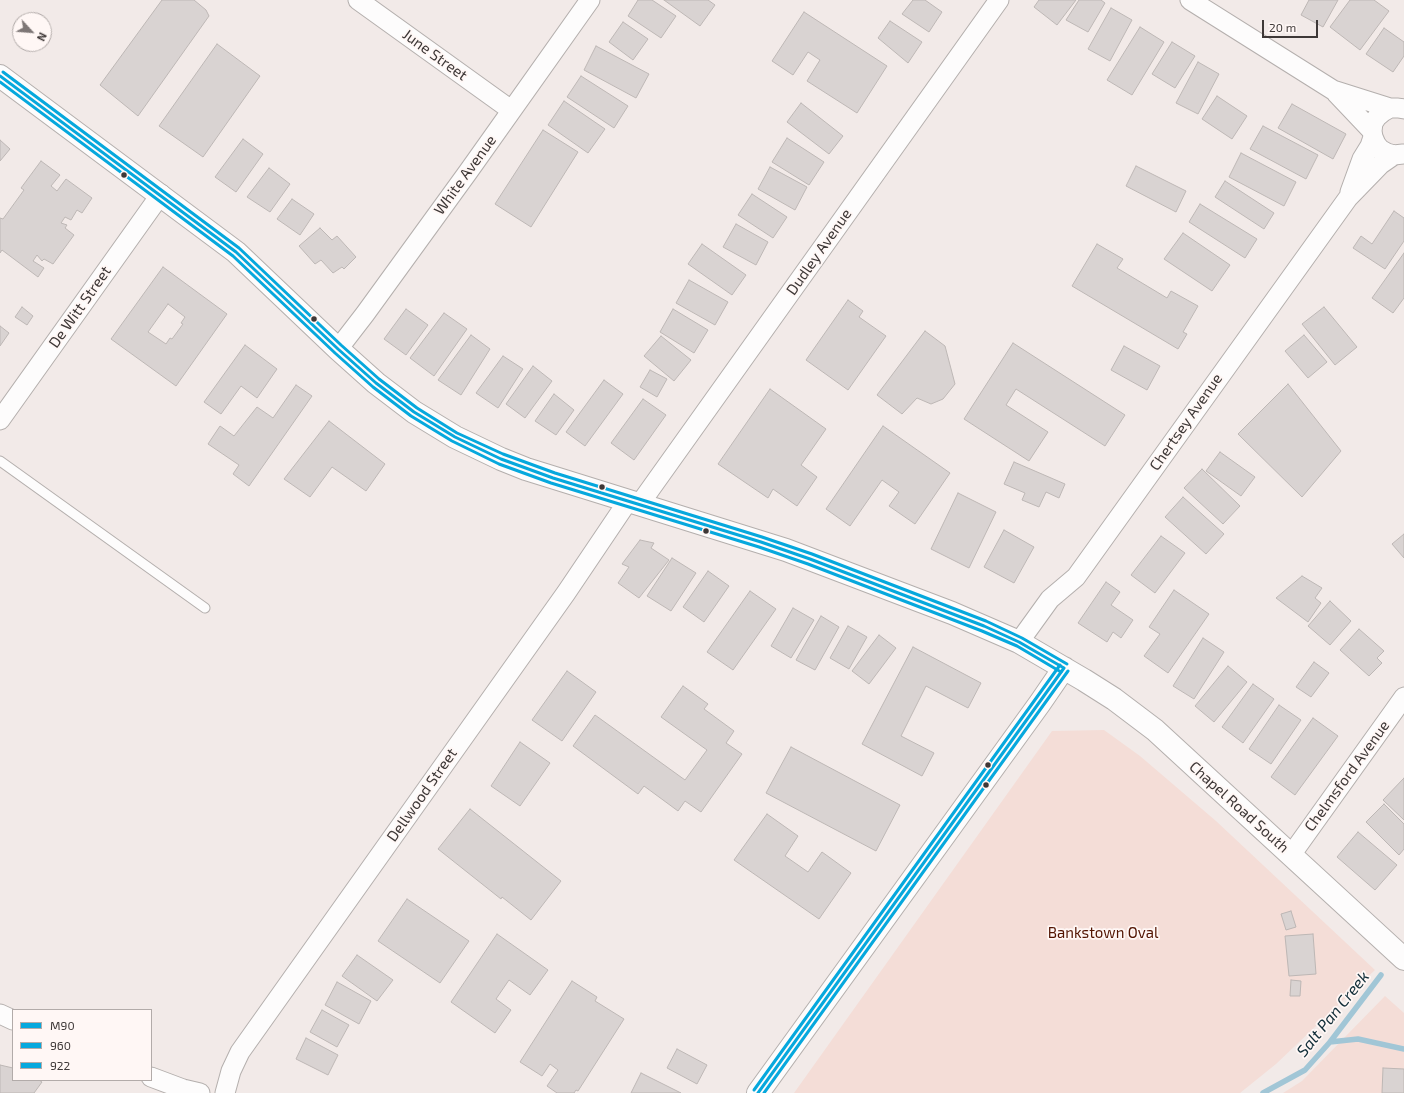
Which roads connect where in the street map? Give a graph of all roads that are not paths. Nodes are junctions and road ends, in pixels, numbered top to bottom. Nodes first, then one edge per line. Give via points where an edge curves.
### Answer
1 (358, 0) edge
2 (590, 0) edge
3 (999, 0) edge
4 (1190, 0) edge
5 (0, 76) edge
6 (1334, 90) junction
7 (1399, 107) edge
8 (511, 110) junction
9 (1372, 134) junction
10 (1401, 155) edge
11 (161, 194) junction
12 (1348, 198) junction
13 (338, 349) junction
14 (0, 420) edge
15 (0, 461) edge
16 (634, 503) junction
17 (205, 608) dead end
18 (1019, 642) junction
19 (1064, 668) junction
20 (1404, 697) edge
21 (1291, 854) junction
22 (1404, 959) edge
23 (0, 1014) edge
24 (12, 1020) edge
25 (152, 1077) edge
26 (200, 1093) edge
27 (225, 1093) edge
28 (758, 1093) edge

1 - 8 street, June Street
2 - 8 street, White Avenue
3 - 16 street, Dudley Avenue
4 - 6 street
5 - 11 main road, Chapel Road South
6 - 7 street
6 - 9 street
7 - 9 street, Chertsey Avenue via 1383,112 1377,117
8 - 13 street, White Avenue
9 - 10 street via 1380,150
9 - 12 street, Chertsey Avenue via 1370,146 1362,159
10 - 12 street, Chertsey Avenue via 1382,164
11 - 13 main road, Chapel Road South via 236,252
11 - 14 street, De Witt Street
12 - 18 street, Chertsey Avenue via 1076,577 1050,600
13 - 16 main road, Chapel Road South via 393,397 455,437 526,469
15 - 17 lane
16 - 18 main road, Chapel Road South via 810,559 952,613
16 - 27 street, Dellwood Street via 566,593 240,1052 230,1071
18 - 19 main road, Chapel Road South
19 - 21 main road, Chapel Road South via 1139,717
19 - 28 main road
20 - 21 street, Chelmsford Avenue
21 - 22 main road, Chapel Road South
23 - 24 street
25 - 26 street

